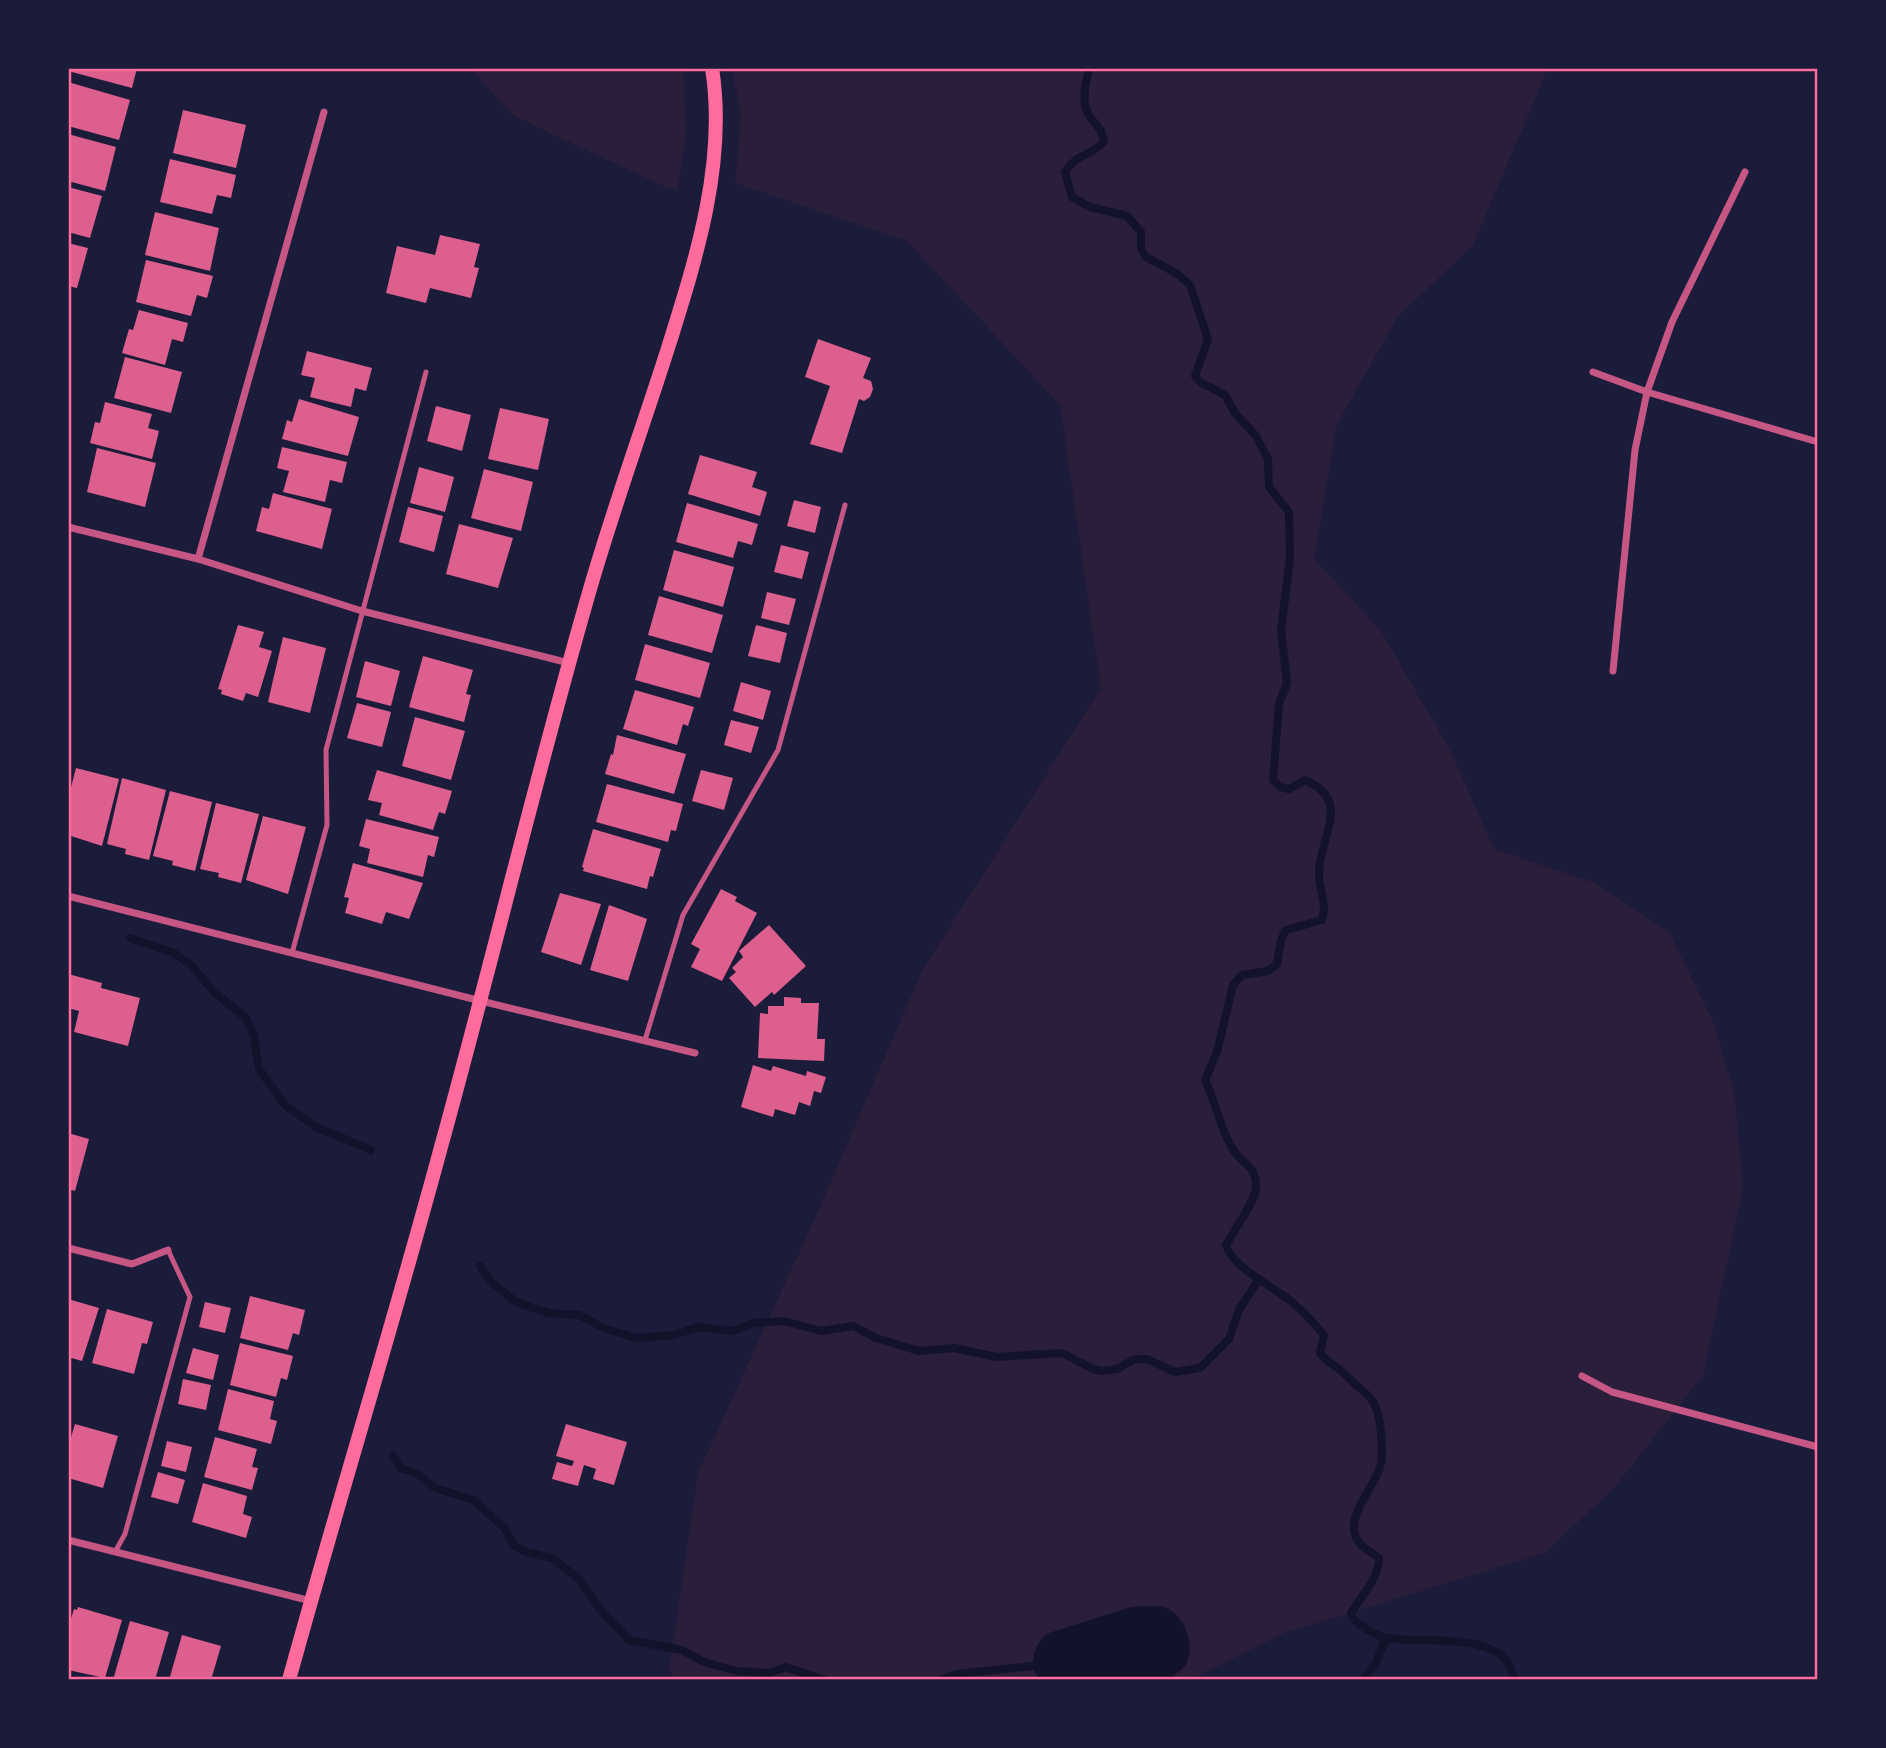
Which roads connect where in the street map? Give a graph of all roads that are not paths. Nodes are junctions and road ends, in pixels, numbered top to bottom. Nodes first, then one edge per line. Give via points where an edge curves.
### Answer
1 (712, 68) edge
2 (324, 112) dead end
3 (1745, 172) dead end
4 (426, 372) dead end
5 (1593, 372) dead end
6 (1647, 392) junction
7 (1818, 442) edge
8 (845, 505) dead end
9 (68, 527) edge
10 (198, 559) junction
11 (362, 611) junction
12 (569, 663) junction
13 (1613, 671) dead end
14 (68, 896) edge
15 (292, 953) junction
16 (481, 1002) junction
17 (645, 1040) junction
18 (695, 1053) dead end
19 (68, 1248) edge
20 (168, 1250) joint
21 (1582, 1376) dead end
22 (1818, 1447) edge
23 (68, 1540) edge
24 (115, 1552) junction
25 (311, 1601) junction
26 (289, 1680) edge

1 - 12 main road via 715,154 699,236
2 - 10 street
3 - 6 street via 1668,333
4 - 11 lane
5 - 6 street
6 - 7 street
6 - 13 street via 1635,450
8 - 17 lane via 778,750 683,915
9 - 10 street
10 - 11 street
11 - 12 street
11 - 15 lane via 326,750 327,825
12 - 16 main road
14 - 15 street
15 - 16 street
16 - 17 street
16 - 25 main road
17 - 18 street
19 - 20 street via 132,1264
20 - 24 lane via 190,1297 125,1534
21 - 22 street via 1612,1392
23 - 24 street
24 - 25 street
25 - 26 main road

